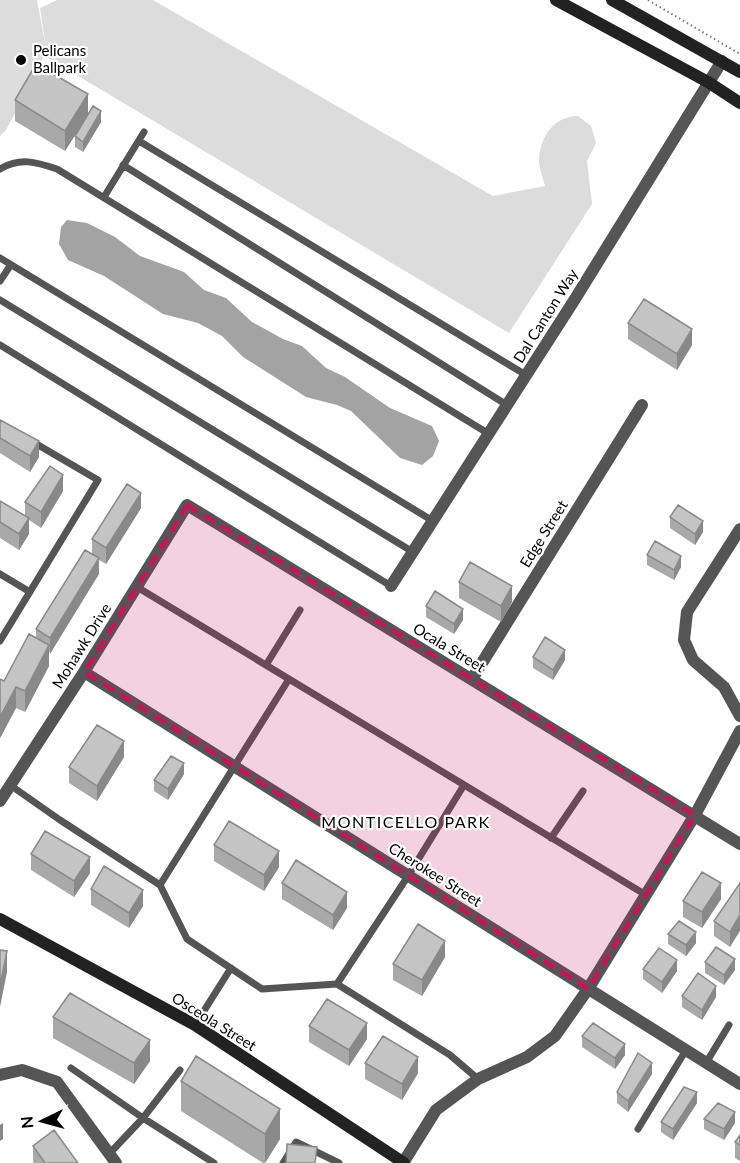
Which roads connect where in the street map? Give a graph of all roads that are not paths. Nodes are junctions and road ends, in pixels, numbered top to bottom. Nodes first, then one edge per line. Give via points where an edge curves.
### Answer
1 (556, 0) edge
2 (612, 0) edge
3 (722, 61) junction
4 (740, 72) edge
5 (708, 82) junction
6 (740, 103) edge
7 (144, 132) dead end
8 (139, 141) junction
9 (123, 165) junction
10 (0, 169) edge
11 (104, 197) junction
12 (0, 258) edge
13 (10, 266) junction
14 (0, 281) edge
15 (0, 300) edge
16 (0, 345) edge
17 (526, 375) junction
18 (507, 405) junction
19 (642, 405) dead end
20 (489, 434) junction
21 (29, 440) edge
22 (187, 506) joint
23 (433, 521) junction
24 (740, 529) edge
25 (413, 552) junction
26 (0, 574) edge
27 (391, 586) joint
28 (137, 587) junction
29 (30, 592) junction
30 (300, 610) dead end
31 (0, 641) edge
32 (266, 665) junction
33 (84, 672) junction
34 (289, 679) junction
35 (472, 679) junction
36 (740, 716) edge
37 (740, 730) edge
38 (233, 766) junction
39 (10, 785) junction
40 (464, 785) junction
41 (583, 791) dead end
42 (0, 801) edge
43 (695, 815) junction
44 (551, 838) junction
45 (740, 844) edge
46 (408, 876) junction
47 (160, 885) junction
48 (646, 895) junction
49 (0, 919) edge
50 (231, 968) junction
51 (337, 984) junction
52 (588, 989) junction
53 (195, 1025) junction
54 (729, 1025) dead end
55 (686, 1050) junction
56 (706, 1063) junction
57 (71, 1068) dead end
58 (180, 1070) dead end
59 (0, 1075) edge
60 (478, 1079) junction
61 (740, 1084) edge
62 (143, 1118) junction
63 (638, 1129) dead end
64 (112, 1158) edge
65 (214, 1163) edge
66 (283, 1163) edge
67 (339, 1163) edge
68 (403, 1163) edge

1 - 5 street
2 - 3 street
3 - 4 street
3 - 5 street, Dal Canton Way
5 - 6 street
5 - 17 street, Dal Canton Way
7 - 8 lane
8 - 9 lane
8 - 17 lane
9 - 11 lane
9 - 18 lane
10 - 11 lane via 31,160 57,169
11 - 20 lane
12 - 13 lane
13 - 14 lane
13 - 23 lane
15 - 25 lane
16 - 27 lane
17 - 18 street, Dal Canton Way
18 - 20 street, Dal Canton Way
19 - 35 street, Edge Street
20 - 23 street, Dal Canton Way
21 - 29 lane via 98,480
22 - 28 street, Mohawk Drive
22 - 35 street, Ocala Street
23 - 25 street, Dal Canton Way
24 - 36 street via 687,612 684,640 693,660 724,687
25 - 27 street, Dal Canton Way
26 - 29 lane
28 - 32 lane
28 - 33 street, Mohawk Drive
29 - 31 lane
30 - 32 lane
32 - 34 lane
33 - 38 street, Cherokee Street
33 - 39 street, Mohawk Drive
34 - 38 lane
34 - 40 lane
35 - 43 street, Ocala Street
37 - 43 street
38 - 46 street, Cherokee Street
38 - 47 lane
39 - 42 street, Mohawk Drive
39 - 47 lane
40 - 44 lane
40 - 46 lane
41 - 44 lane
43 - 45 street, Ocala Street
43 - 48 street
44 - 48 lane
46 - 51 lane
46 - 52 street, Cherokee Street
47 - 50 lane via 187,939
48 - 52 street
49 - 53 street, Osceola Street
50 - 51 lane via 262,989
50 - 53 lane
51 - 60 lane via 450,1055
52 - 55 street, Cherokee Street
52 - 60 street via 555,1036 528,1057
53 - 68 street, Osceola Street
54 - 56 lane
55 - 56 street, Cherokee Street
55 - 63 lane
56 - 61 street, Cherokee Street
57 - 62 lane
58 - 62 lane
59 - 64 street via 22,1070 57,1082
60 - 68 street via 436,1110
62 - 64 lane
62 - 65 lane
66 - 67 lane via 296,1142

